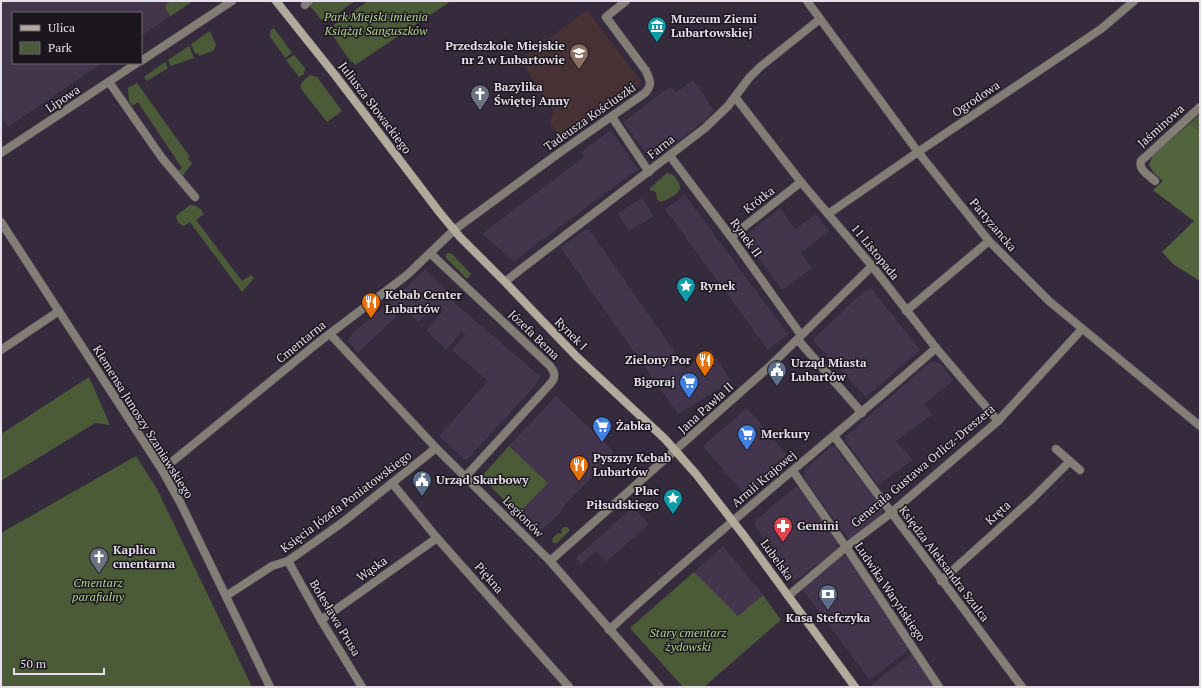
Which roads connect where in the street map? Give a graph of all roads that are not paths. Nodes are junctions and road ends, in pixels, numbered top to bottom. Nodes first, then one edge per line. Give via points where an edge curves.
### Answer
1 (232, 1) edge
2 (276, 1) edge
3 (626, 1) edge
4 (807, 1) edge
5 (1134, 1) edge
6 (820, 19) junction
7 (142, 59) edge
8 (136, 64) edge
9 (109, 82) junction
10 (735, 97) junction
11 (1200, 107) edge
12 (612, 117) junction
13 (918, 152) junction
14 (1, 153) edge
15 (670, 156) junction
16 (649, 172) junction
17 (1155, 181) dead end
18 (801, 182) junction
19 (194, 197) dead end
20 (828, 214) junction
21 (1, 222) edge
22 (454, 230) junction
23 (732, 237) junction
24 (989, 241) junction
25 (430, 254) junction
26 (872, 266) junction
27 (505, 282) junction
28 (58, 311) junction
29 (906, 311) junction
30 (1082, 329) junction
31 (330, 334) junction
32 (799, 338) junction
33 (936, 348) junction
34 (1, 350) edge
35 (862, 413) junction
36 (998, 421) junction
37 (1200, 426) edge
38 (834, 436) junction
39 (436, 448) junction
40 (1056, 449) dead end
41 (676, 450) junction
42 (1070, 461) junction
43 (162, 470) junction
44 (1080, 470) dead end
45 (793, 471) junction
46 (465, 477) junction
47 (392, 483) junction
48 (891, 512) junction
49 (733, 521) junction
50 (437, 538) junction
51 (846, 547) junction
52 (288, 561) junction
53 (550, 561) junction
54 (941, 581) junction
55 (226, 596) junction
56 (788, 596) junction
57 (321, 620) junction
58 (609, 630) junction
59 (270, 687) edge
60 (362, 687) edge
61 (569, 687) edge
62 (660, 687) edge
63 (856, 687) edge
64 (939, 687) edge
65 (1022, 687) edge

1 - 7 street
2 - 22 main road, Juliusza Słowackiego
3 - 12 street, Tadeusza Kościuszki via 606,17 646,72 650,87
4 - 6 street, Partyzancka
5 - 13 street, Ogrodowa via 1101,29
6 - 10 street, Farna via 760,67
6 - 13 street, Partyzancka
8 - 9 street, Lipowa
9 - 14 street, Lipowa
9 - 19 street via 162,158
10 - 15 street, Farna via 718,117
10 - 18 street, 11 Listopada
11 - 17 street, Jaśminowa via 1141,160 1141,169
12 - 16 street
12 - 22 street, Tadeusza Kościuszki
13 - 20 street, Ogrodowa
13 - 24 street, Partyzancka
15 - 16 street, Farna
15 - 23 street, Rynek II
16 - 27 street, Farna
18 - 20 street, 11 Listopada
18 - 23 street, Krótka
20 - 26 street, 11 Listopada
21 - 28 street, Klemensa Junoszy Szaniawskiego
22 - 25 street, Cmentarna
22 - 27 main road, Rynek I
23 - 32 street, Rynek II
24 - 29 street
24 - 30 street, Partyzancka via 1049,301
25 - 31 street, Cmentarna via 408,275
25 - 46 street, Józefa Bema via 550,366 555,374 551,384
26 - 29 street, 11 Listopada
26 - 32 street, Jana Pawła II
27 - 41 main road, Rynek I via 576,356
28 - 34 street
28 - 43 street, Klemensa Junoszy Szaniawskiego
29 - 33 street, 11 Listopada
30 - 36 street, Generała Gustawa Orlicz-Dreszera
30 - 37 street, Partyzancka
31 - 39 street, Legionów
31 - 43 street, Cmentarna
32 - 35 street, Rynek II
32 - 41 street, Jana Pawła II
33 - 35 street, Armii Krajowej
33 - 36 street, 11 Listopada
35 - 38 street, Armii Krajowej
36 - 48 street, Generała Gustawa Orlicz-Dreszera
38 - 45 street, Armii Krajowej
38 - 48 street, Księdza Aleksandra Szulca
39 - 46 street, Legionów
39 - 47 street, Księcia Józefa Poniatowskiego
40 - 42 street
41 - 49 main road, Lubelska
41 - 53 street, Jana Pawła II
42 - 44 street
42 - 54 street, Kręta
43 - 55 street, Klemensa Junoszy Szaniawskiego
45 - 49 street, Armii Krajowej
45 - 51 street, Ludwika Waryńskiego
46 - 53 street, Legionów
47 - 50 street, Piękna
47 - 52 street, Księcia Józefa Poniatowskiego
48 - 51 street, Generała Gustawa Orlicz-Dreszera
48 - 54 street, Księdza Aleksandra Szulca
49 - 56 main road, Lubelska
49 - 58 street, Armii Krajowej
50 - 57 street, Wąska
50 - 61 street, Piękna
51 - 56 street, Generała Gustawa Orlicz-Dreszera
51 - 64 street, Ludwika Waryńskiego
52 - 55 street, Księcia Józefa Poniatowskiego via 272,566
52 - 57 street, Bolesława Prusa
53 - 58 street, Legionów
54 - 65 street, Księdza Aleksandra Szulca
55 - 59 street, Klemensa Junoszy Szaniawskiego
56 - 63 main road, Lubelska
57 - 60 street, Bolesława Prusa
58 - 62 street, Legionów

